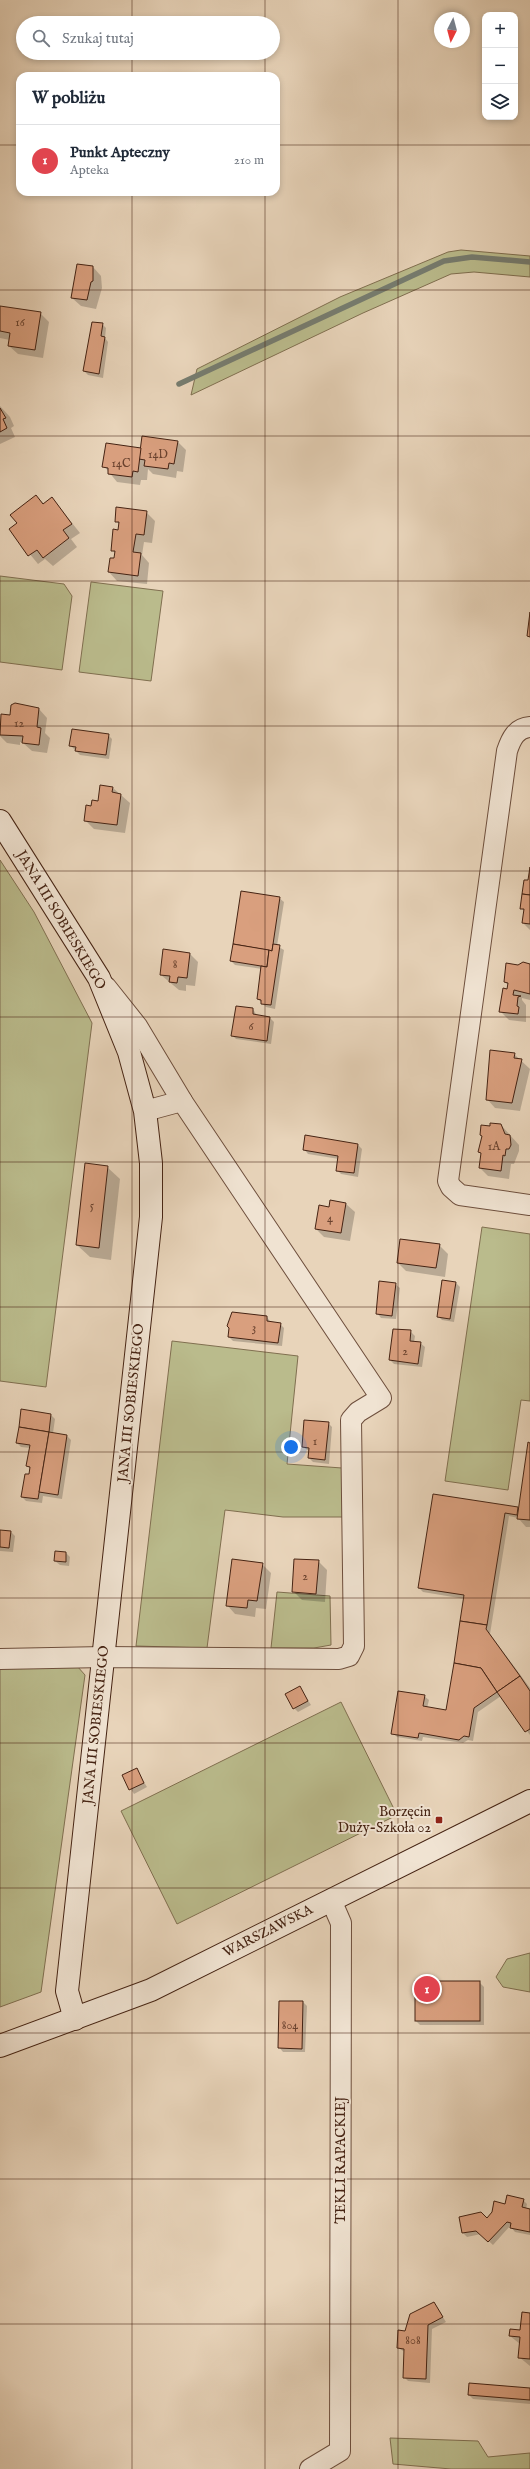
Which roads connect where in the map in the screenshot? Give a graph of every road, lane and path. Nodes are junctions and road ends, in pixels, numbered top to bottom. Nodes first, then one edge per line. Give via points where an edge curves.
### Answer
1 (530, 727) edge
2 (0, 821) edge
3 (100, 978) junction
4 (182, 1102) junction
5 (145, 1111) junction
6 (530, 1205) edge
7 (104, 1657) junction
8 (0, 1659) edge
9 (530, 1801) edge
10 (330, 1900) junction
11 (76, 2019) junction
12 (0, 2046) edge
13 (310, 2469) edge

1 - 6 street via 524,727 515,733 507,751 448,1182 460,1195
2 - 3 main road, JANA III SOBIESKIEGO
3 - 4 street via 137,1026
3 - 5 main road, JANA III SOBIESKIEGO via 129,1052
4 - 5 street
4 - 7 street via 381,1398 358,1412 351,1420 354,1646 349,1656 339,1659
5 - 7 main road, JANA III SOBIESKIEGO via 151,1163 151,1217
7 - 8 street
7 - 11 main road, JANA III SOBIESKIEGO via 67,1991
9 - 10 main road, WARSZAWSKA
10 - 11 main road, WARSZAWSKA via 151,1990
10 - 13 street, TEKLI RAPACKIEJ via 341,1923 340,2451
11 - 12 main road, WARSZAWSKA

